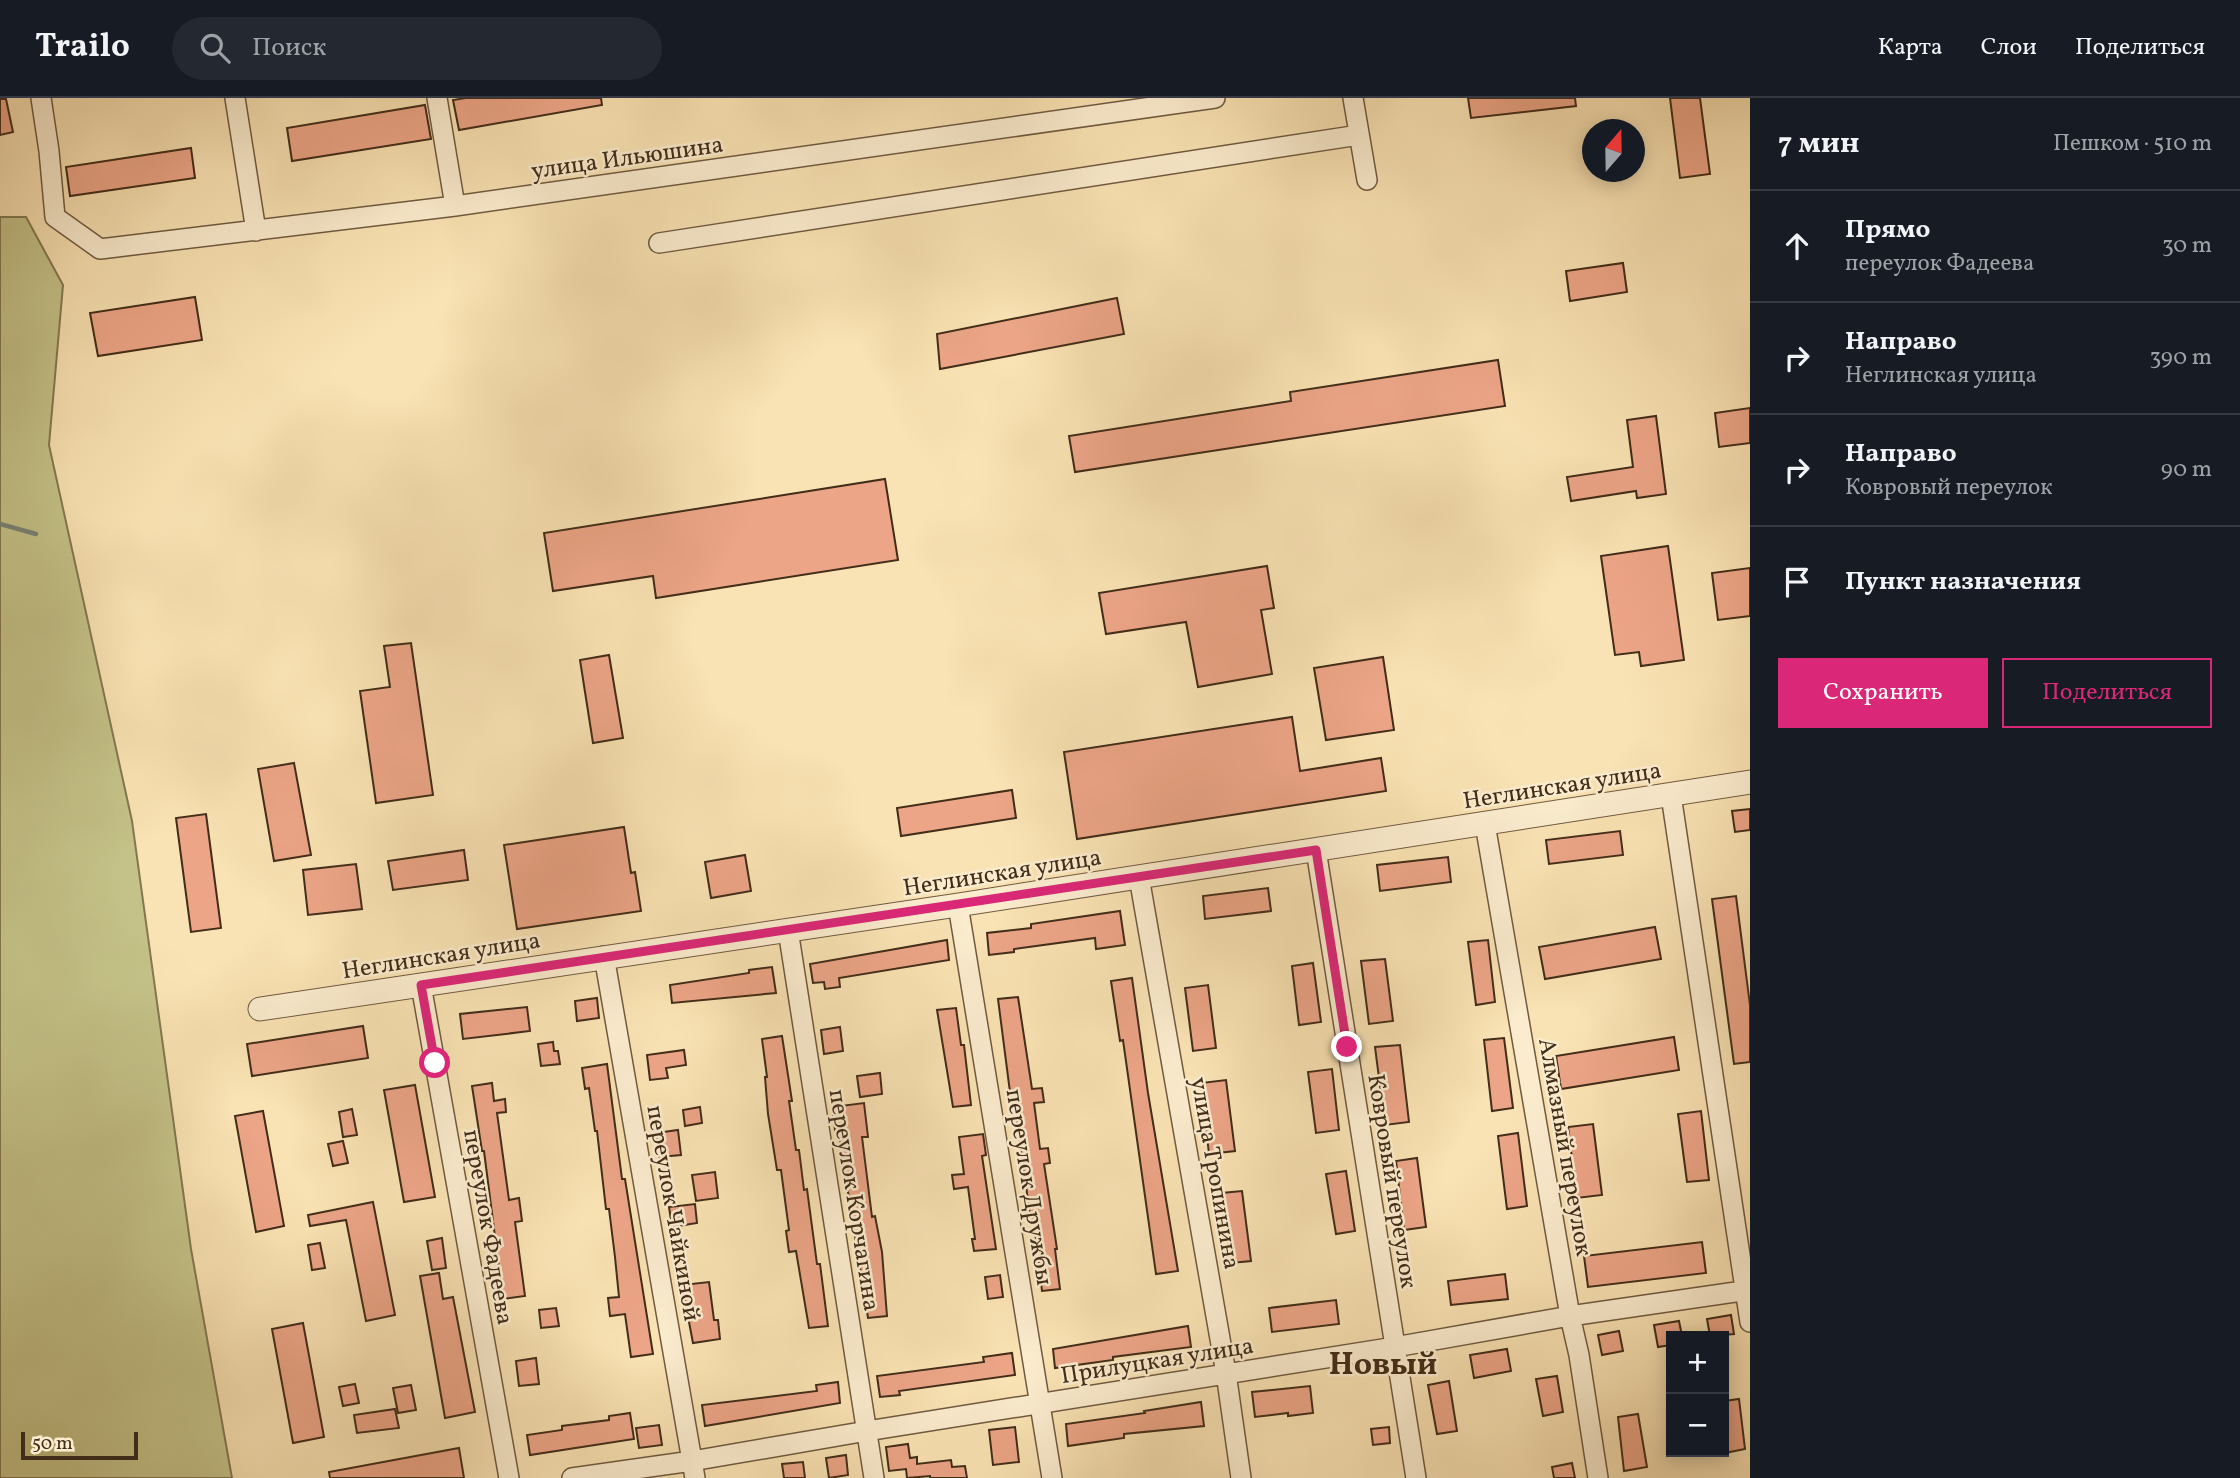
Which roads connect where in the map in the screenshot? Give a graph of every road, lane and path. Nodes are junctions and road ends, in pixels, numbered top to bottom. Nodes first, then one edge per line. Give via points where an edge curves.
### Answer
1 (41, 98) edge
2 (235, 98) edge
3 (437, 98) edge
4 (1214, 98) edge
5 (1353, 98) edge
6 (1359, 135) junction
7 (1367, 180) dead end
8 (455, 206) junction
9 (256, 231) junction
10 (659, 243) dead end
11 (1750, 782) edge
12 (1671, 795) junction
13 (1485, 824) junction
14 (1316, 850) junction
15 (1139, 877) junction
16 (958, 905) junction
17 (788, 930) junction
18 (604, 956) junction
19 (421, 985) junction
20 (260, 1009) dead end
21 (1748, 1291) edge
22 (1570, 1316) junction
23 (1750, 1322) edge
24 (1395, 1347) junction
25 (1226, 1373) junction
26 (1040, 1404) junction
27 (867, 1431) junction
28 (694, 1470) edge
29 (509, 1478) edge
30 (572, 1478) edge
31 (874, 1478) edge
32 (1052, 1478) edge
33 (1241, 1478) edge
34 (1416, 1478) edge
35 (1598, 1478) edge

1 - 9 street, улица Ильюшина via 55,217 100,249
2 - 9 street
3 - 8 street
4 - 8 street, улица Ильюшина
5 - 6 street
6 - 7 street
6 - 10 street
8 - 9 street, улица Ильюшина
11 - 12 street, Неглинская улица
12 - 13 street, Неглинская улица
12 - 21 street
13 - 14 street, Неглинская улица
13 - 22 street, Алмазный переулок
14 - 15 street, Неглинская улица
14 - 24 street, Ковровый переулок
15 - 16 street, Неглинская улица
15 - 25 street, улица Тропинина
16 - 17 street, Неглинская улица
16 - 26 street, переулок Дружбы
17 - 18 street, Неглинская улица
17 - 27 street, переулок Корчагина
18 - 19 street, Неглинская улица
18 - 28 street, переулок Чайкиной
19 - 20 street, Неглинская улица
19 - 29 street, переулок Фадеева
21 - 22 street, Прилуцкая улица
21 - 23 street
22 - 24 street, Прилуцкая улица
22 - 35 street, Алмазный переулок
24 - 25 street, Прилуцкая улица
24 - 34 street, Ковровый переулок
25 - 26 street, Прилуцкая улица
25 - 33 street, улица Тропинина
26 - 27 street, Прилуцкая улица
26 - 32 street, переулок Дружбы
27 - 28 street, Прилуцкая улица
27 - 31 street, переулок Корчагина
28 - 30 street, Прилуцкая улица

